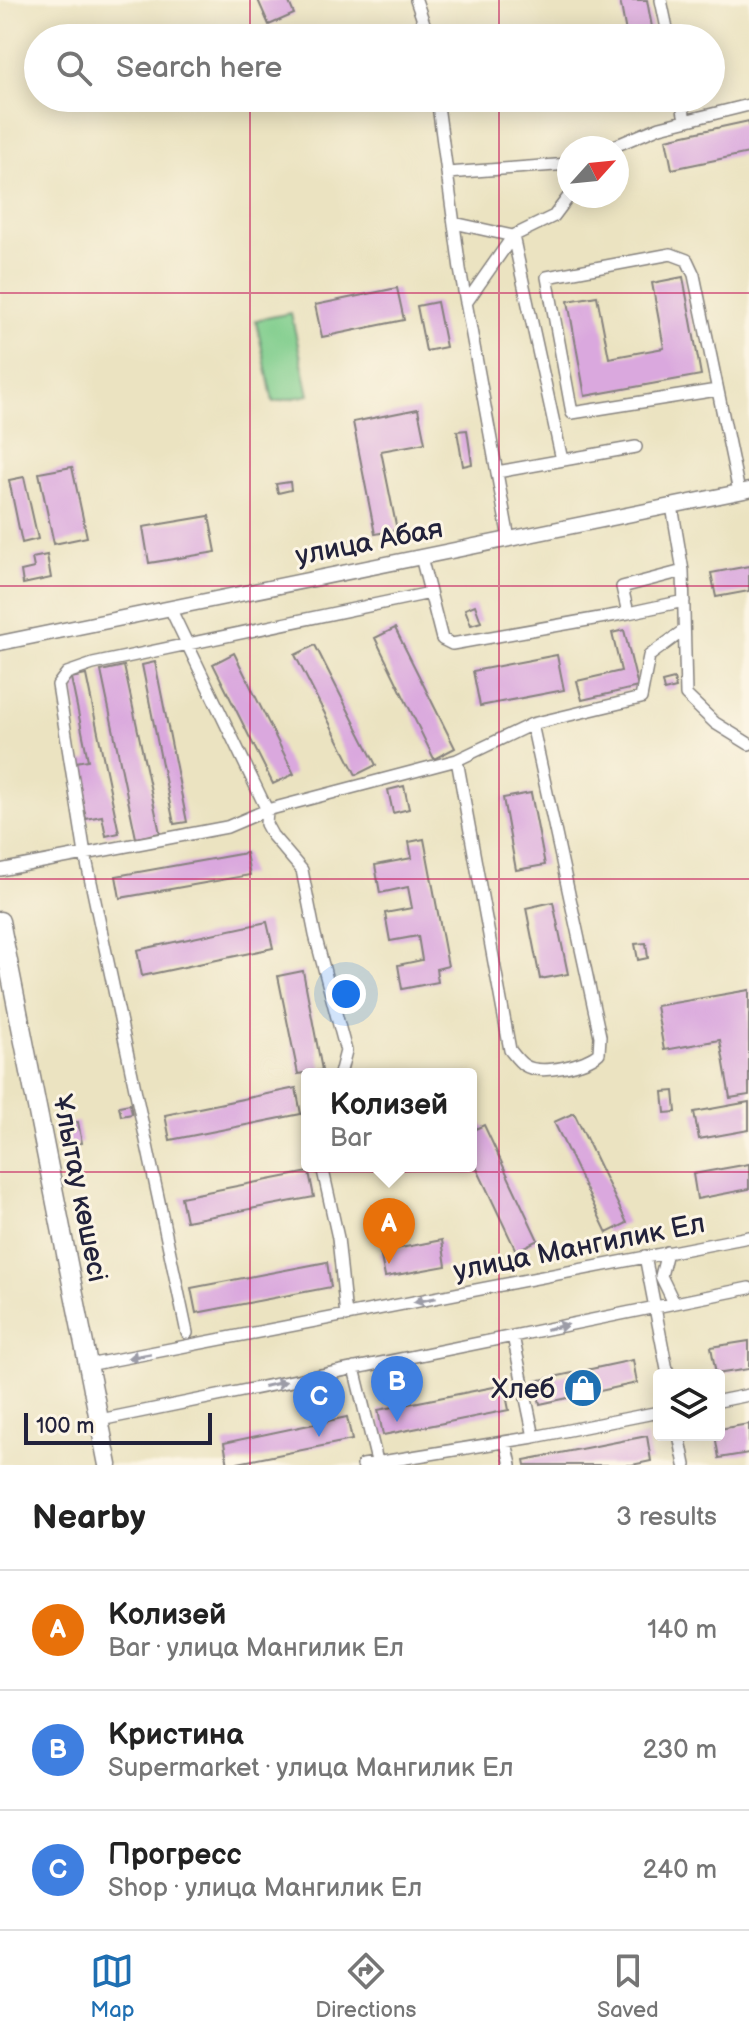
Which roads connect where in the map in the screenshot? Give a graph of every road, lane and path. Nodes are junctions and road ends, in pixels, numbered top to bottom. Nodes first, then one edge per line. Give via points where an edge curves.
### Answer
1 (416, 0) edge
2 (661, 0) edge
3 (424, 24) edge
4 (666, 24) edge
5 (749, 105) edge
6 (725, 111) edge
7 (439, 112) edge
8 (684, 112) edge
9 (719, 112) edge
10 (685, 120) junction
11 (629, 139) edge
12 (557, 165) edge
13 (447, 173) junction
14 (560, 208) edge
15 (454, 223) junction
16 (513, 236) junction
17 (466, 303) junction
18 (717, 390) junction
19 (636, 447) dead end
20 (562, 460) junction
21 (497, 472) junction
22 (744, 491) edge
23 (672, 506) junction
24 (509, 539) junction
25 (421, 557) junction
26 (683, 571) junction
27 (430, 593) junction
28 (684, 601) junction
29 (170, 608) junction
30 (628, 613) junction
31 (684, 630) junction
32 (0, 643) edge
33 (185, 645) junction
34 (532, 724) junction
35 (749, 744) edge
36 (457, 760) junction
37 (267, 810) junction
38 (85, 854) junction
39 (0, 870) edge
40 (0, 921) edge
41 (342, 1068) edge
42 (323, 1172) edge
43 (749, 1237) edge
44 (667, 1252) junction
45 (645, 1256) junction
46 (749, 1288) edge
47 (674, 1303) junction
48 (655, 1306) junction
49 (346, 1316) junction
50 (187, 1333) dead end
51 (513, 1336) junction
52 (88, 1365) junction
53 (354, 1368) junction
54 (667, 1369) edge
55 (749, 1395) edge
56 (725, 1400) edge
57 (653, 1413) edge
58 (100, 1420) junction
59 (534, 1437) junction
60 (680, 1441) edge
61 (506, 1442) junction
62 (377, 1464) edge
63 (108, 1465) edge
64 (363, 1465) edge
65 (511, 1465) edge
66 (685, 1465) edge

1 - 3 street
2 - 4 street
5 - 6 street
7 - 13 street
8 - 10 street
9 - 10 street
10 - 11 street
12 - 13 street
13 - 15 street
14 - 16 street
15 - 16 street
15 - 17 street
16 - 17 street
16 - 20 street
17 - 21 street
18 - 18 street via 694,275 683,256 547,277 572,413
18 - 22 street
19 - 20 street
20 - 21 street
21 - 24 street
22 - 23 street, улица Абая
23 - 24 street, улица Абая
23 - 26 street
24 - 25 street, улица Абая
25 - 27 street
25 - 29 street, улица Абая
26 - 28 street
26 - 30 street via 622,587
27 - 30 street via 445,644
27 - 33 street
28 - 30 street
28 - 31 street
29 - 32 street, улица Абая
29 - 33 street
31 - 34 street via 649,656 641,698
31 - 35 street via 686,695 715,723
33 - 37 street
33 - 38 street via 93,664 58,685
34 - 36 street
34 - 36 street via 600,1036 599,1053 589,1063 541,1070 525,1066 510,1050
36 - 37 street
37 - 38 street via 227,827
37 - 41 street via 272,835 302,870 346,1051
38 - 39 street
38 - 50 street
40 - 52 main road, Ұлытау көшесі
42 - 49 street via 338,1238
43 - 44 street, улица Мангилик Ел
44 - 45 street, улица Мангилик Ел
44 - 47 street via 661,1276
45 - 48 street
45 -> 49 street, улица Мангилик Ел
46 - 47 street
47 - 48 street
51 -> 48 street
48 - 54 street
49 -> 52 street, улица Мангилик Ел
51 - 53 street
51 - 59 street
52 - 58 main road, Ұлытау көшесі
58 -> 53 street
53 - 62 street
55 - 56 street
57 - 59 street
58 - 63 main road, Ұлытау көшесі
59 - 61 street
60 - 66 street
61 - 62 street
61 - 65 street
62 - 64 street

